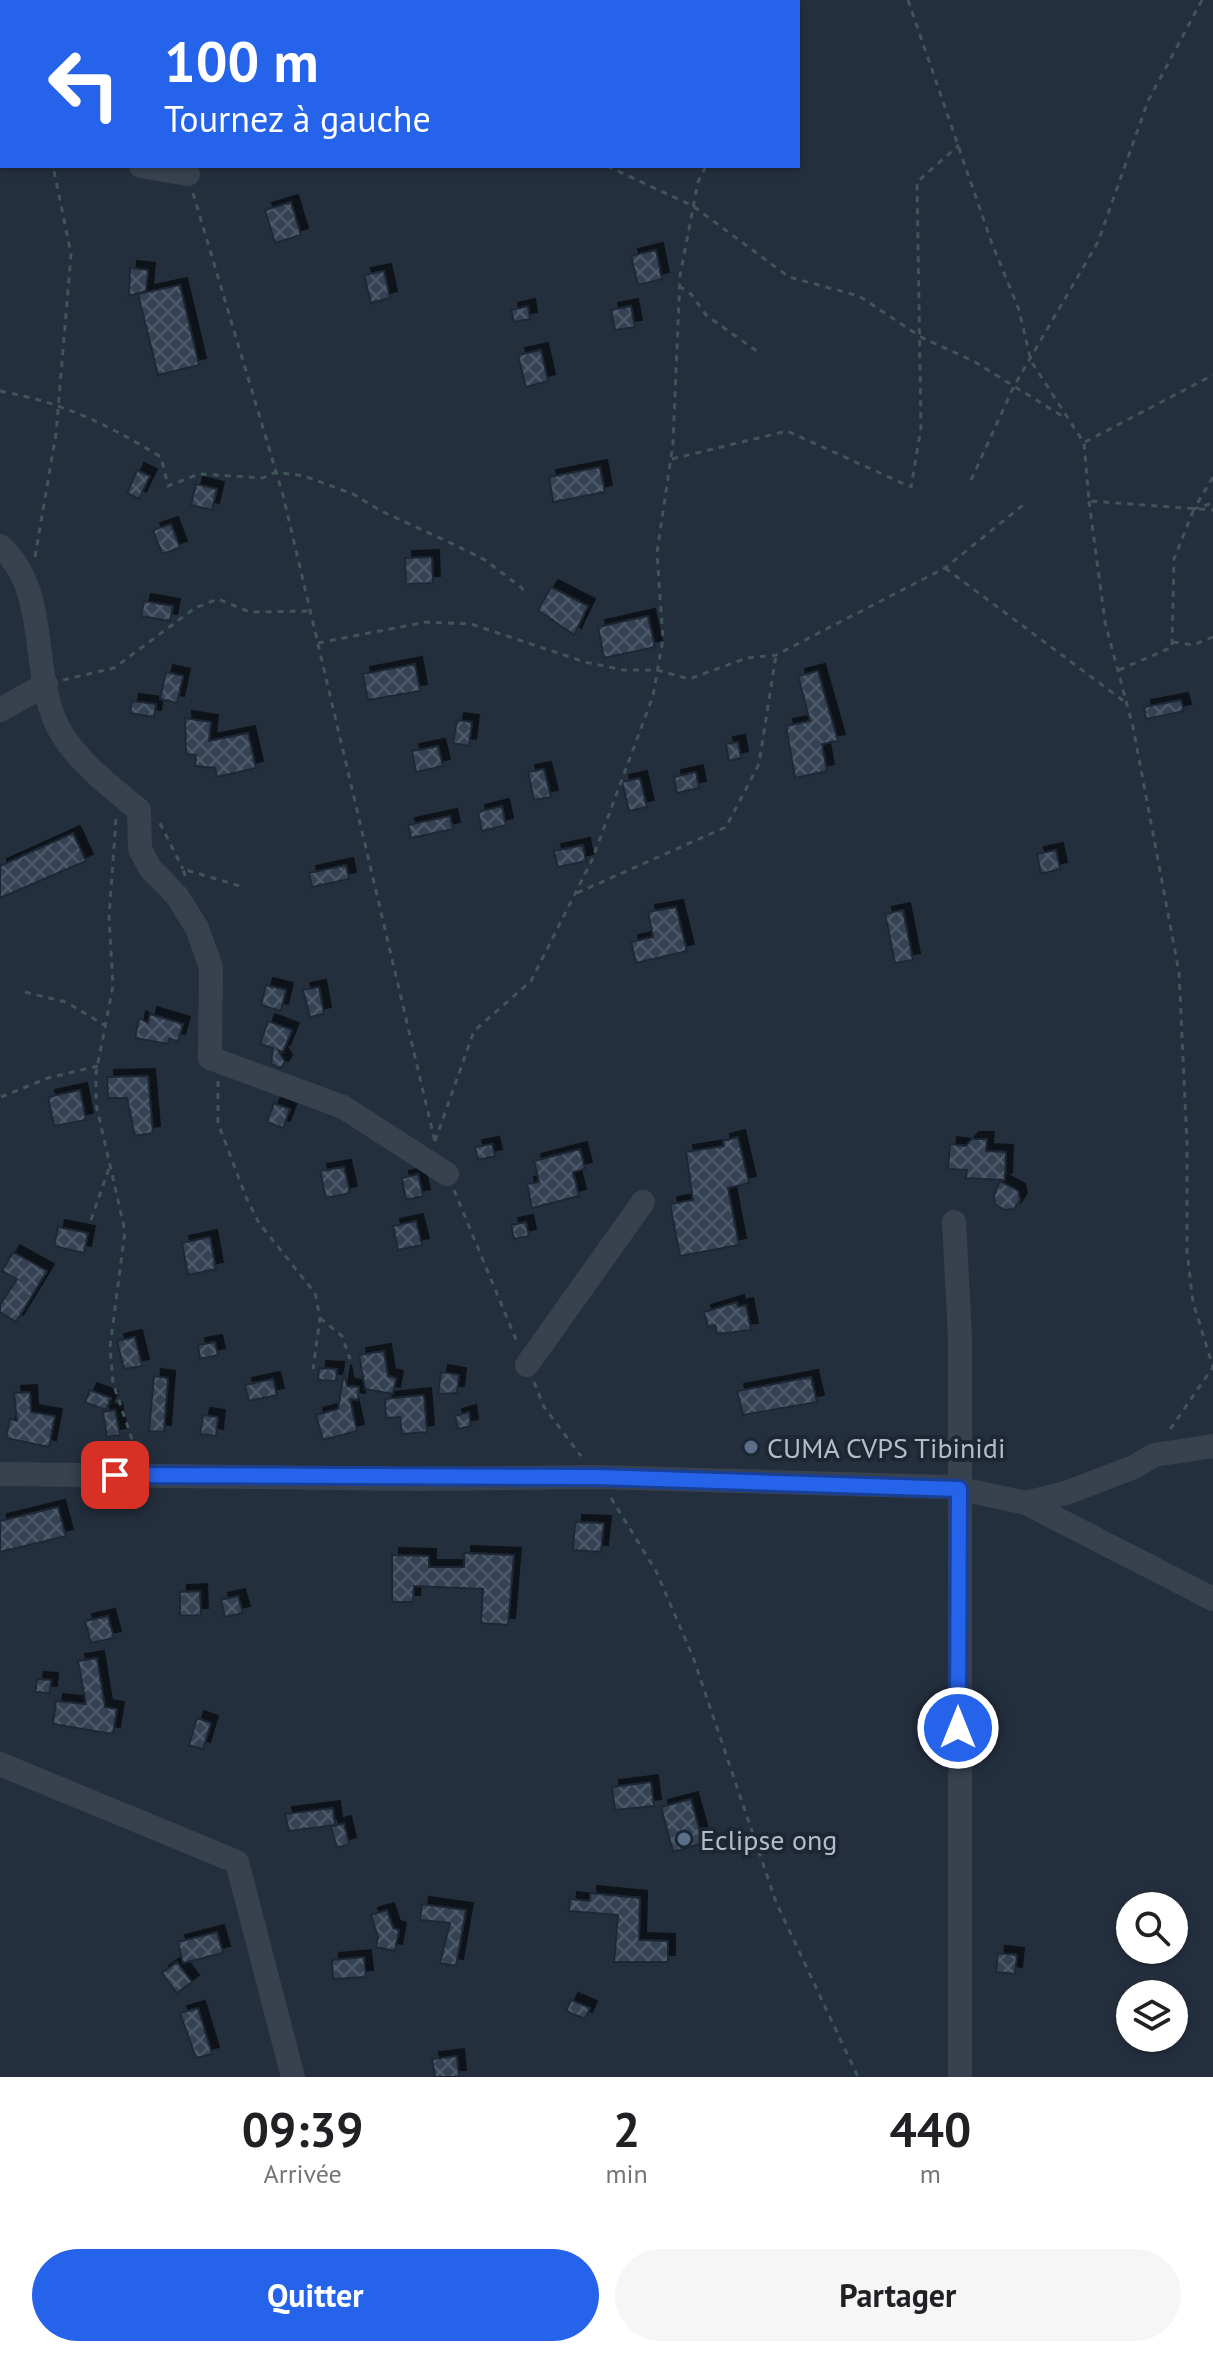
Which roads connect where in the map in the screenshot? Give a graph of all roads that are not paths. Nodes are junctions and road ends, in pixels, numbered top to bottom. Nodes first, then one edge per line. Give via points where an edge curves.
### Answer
1 (153, 168) edge
2 (188, 174) road end
3 (0, 546) edge
4 (46, 684) junction
5 (0, 710) edge
6 (447, 1174) road end
7 (643, 1202) dead end
8 (954, 1222) dead end
9 (527, 1365) road end
10 (1213, 1446) edge
11 (0, 1474) edge
12 (959, 1489) junction
13 (1026, 1503) junction
14 (1213, 1599) edge
15 (0, 1764) edge
16 (293, 2077) edge
17 (960, 2077) edge

1 - 2 street
3 - 4 street via 16,560 25,585
4 - 5 street
4 - 6 street via 57,726 98,776 139,810 140,849 197,928 211,967 210,1058 343,1107
7 - 9 street
8 - 12 street
10 - 13 street via 1154,1455 1066,1493
11 - 12 street via 598,1477
12 - 13 street
12 - 17 street
13 - 14 street
15 - 16 street via 237,1862

